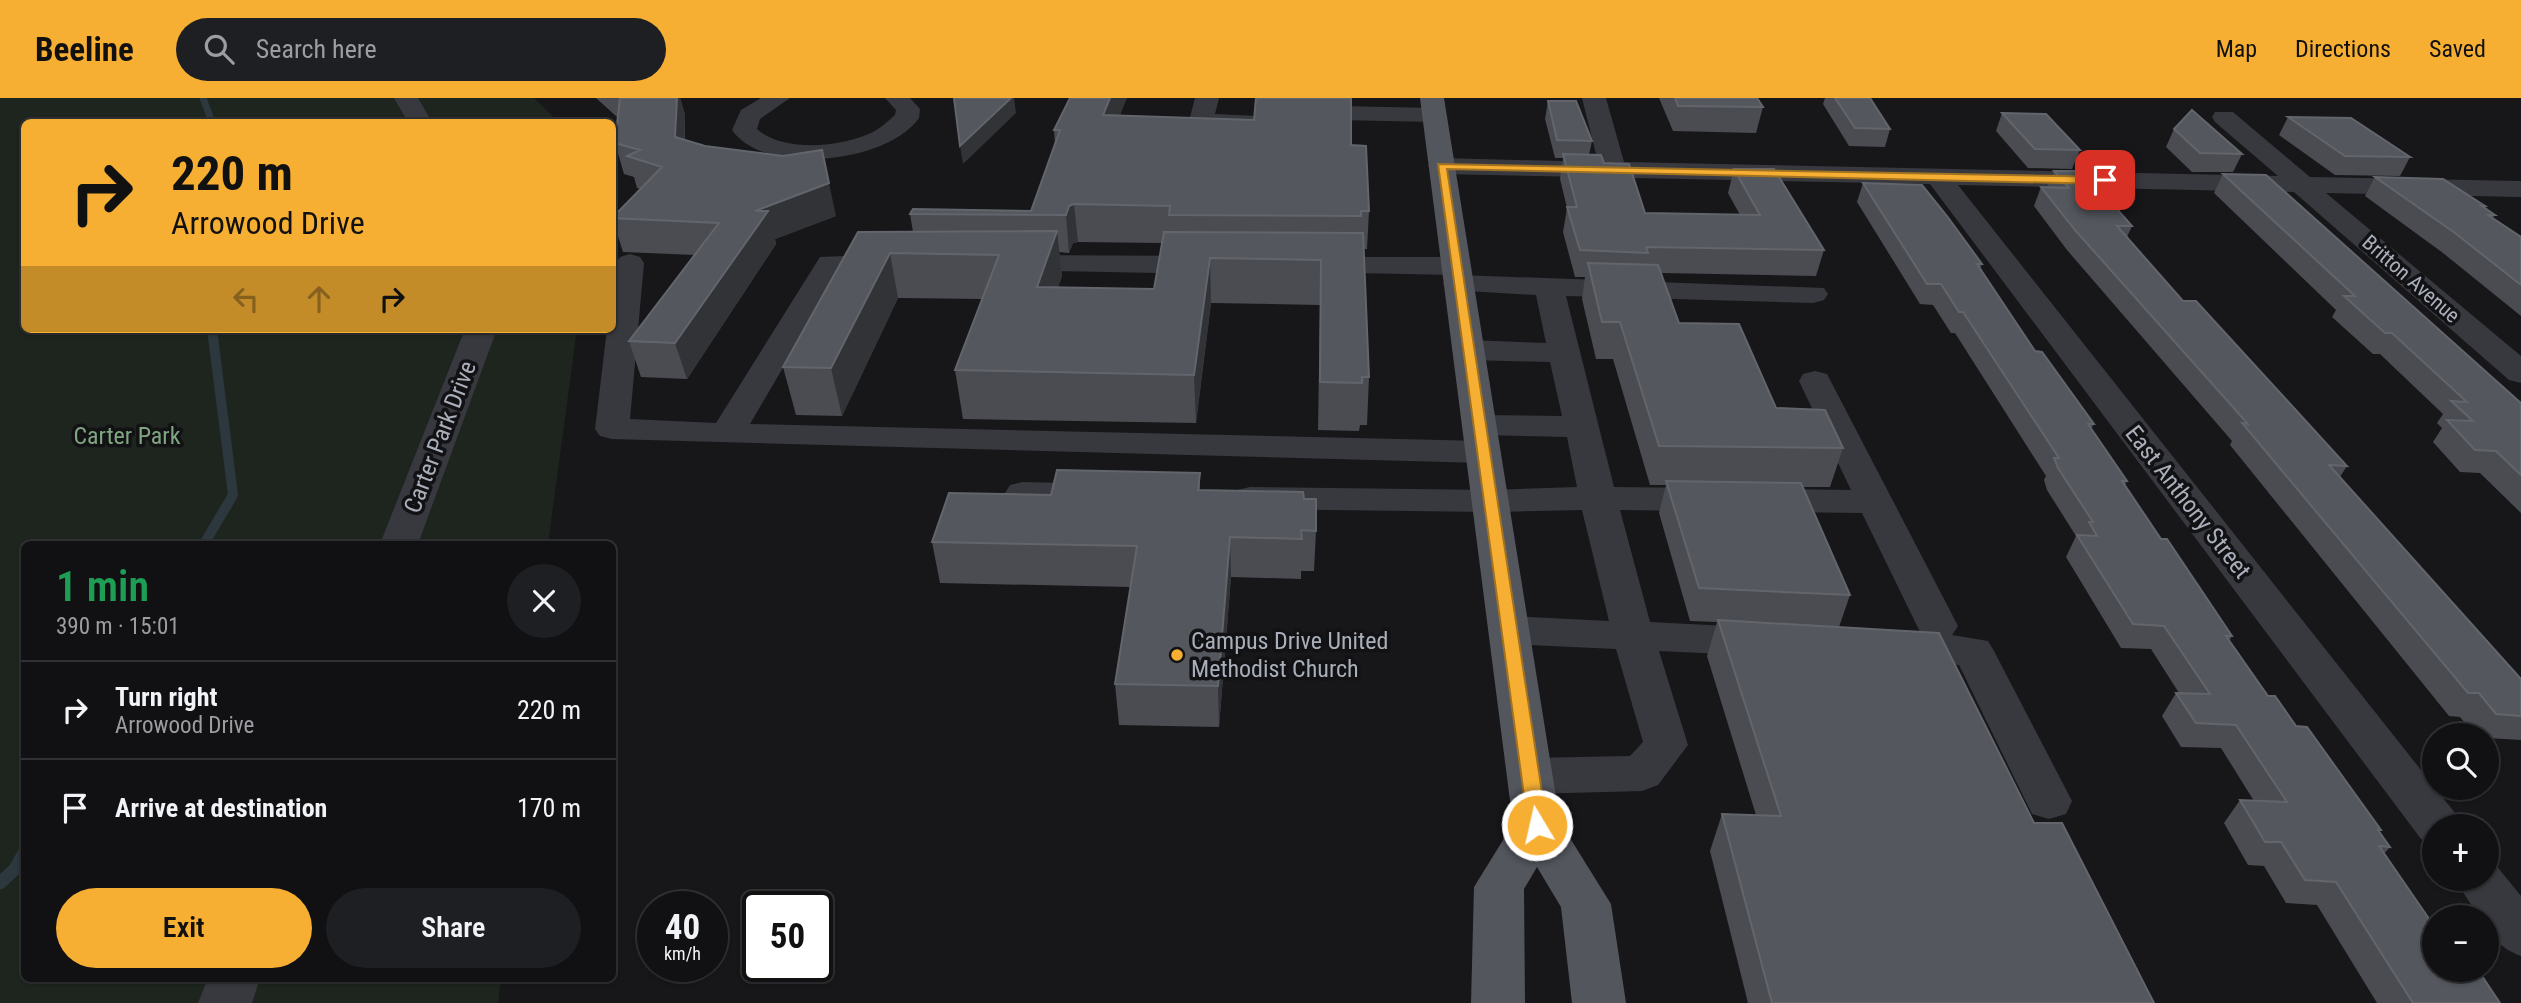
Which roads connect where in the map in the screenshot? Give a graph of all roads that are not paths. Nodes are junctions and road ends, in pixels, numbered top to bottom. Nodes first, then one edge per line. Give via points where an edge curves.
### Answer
1 (406, 98) edge
2 (897, 98) edge
3 (1594, 98) edge
4 (761, 101) edge
5 (1433, 106) edge
6 (2224, 117) dead end
7 (418, 119) edge
8 (1200, 120) edge
9 (1441, 166) junction
10 (1613, 170) junction
11 (1938, 177) junction
12 (2302, 184) junction
13 (2521, 189) edge
14 (630, 263) dead end
15 (927, 263) edge
16 (982, 264) edge
17 (1245, 265) edge
18 (1287, 265) edge
19 (1457, 275) junction
20 (1549, 286) junction
21 (1813, 294) dead end
22 (479, 333) edge
23 (1468, 350) junction
24 (1564, 353) junction
25 (2521, 373) edge
26 (1815, 381) dead end
27 (1581, 427) junction
28 (727, 434) junction
29 (1481, 439) junction
30 (1023, 494) edge
31 (1132, 495) edge
32 (1215, 497) edge
33 (1598, 498) junction
34 (1491, 501) junction
35 (1875, 502) junction
36 (400, 541) edge
37 (1937, 626) dead end
38 (1508, 630) junction
39 (1633, 636) junction
40 (1798, 643) edge
41 (1852, 646) edge
42 (1530, 776) junction
43 (2049, 801) dead end
44 (2429, 814) edge
45 (1537, 825) junction
46 (2488, 891) edge
47 (2521, 934) edge
48 (233, 982) edge
49 (225, 1003) edge
50 (1498, 1003) edge
51 (1598, 1003) edge

1 - 7 street
2 - 4 street via 908,110 900,127 868,143 823,152 779,150 749,140 743,123
3 - 10 street
5 - 8 street via 1257,122
5 - 9 main road
6 - 12 street, Britton Avenue
9 - 10 street
9 - 19 main road
10 - 11 street
11 - 12 street
11 - 44 street, East Anthony Street
12 - 13 street
12 - 25 street, Britton Avenue
14 - 28 street via 612,429
15 - 28 street via 830,263
16 - 17 street
18 - 19 street
19 - 20 street
19 - 23 main road
20 - 21 street
20 - 24 street
22 - 36 street, Carter Park Drive
23 - 24 street
23 - 29 main road
24 - 27 street
26 - 35 street
27 - 29 street
27 - 33 street
28 - 29 street
29 - 34 main road
30 - 31 street
32 - 34 street
33 - 34 street
33 - 35 street
33 - 39 street
34 - 38 main road
35 - 37 street
38 - 39 street
38 - 42 main road
39 - 40 street
39 - 42 street via 1666,745 1642,773
41 - 43 street via 1973,651
42 - 45 main road
45 - 50 main road via 1499,887
45 - 51 main road via 1586,904
46 - 47 street
48 - 49 street

